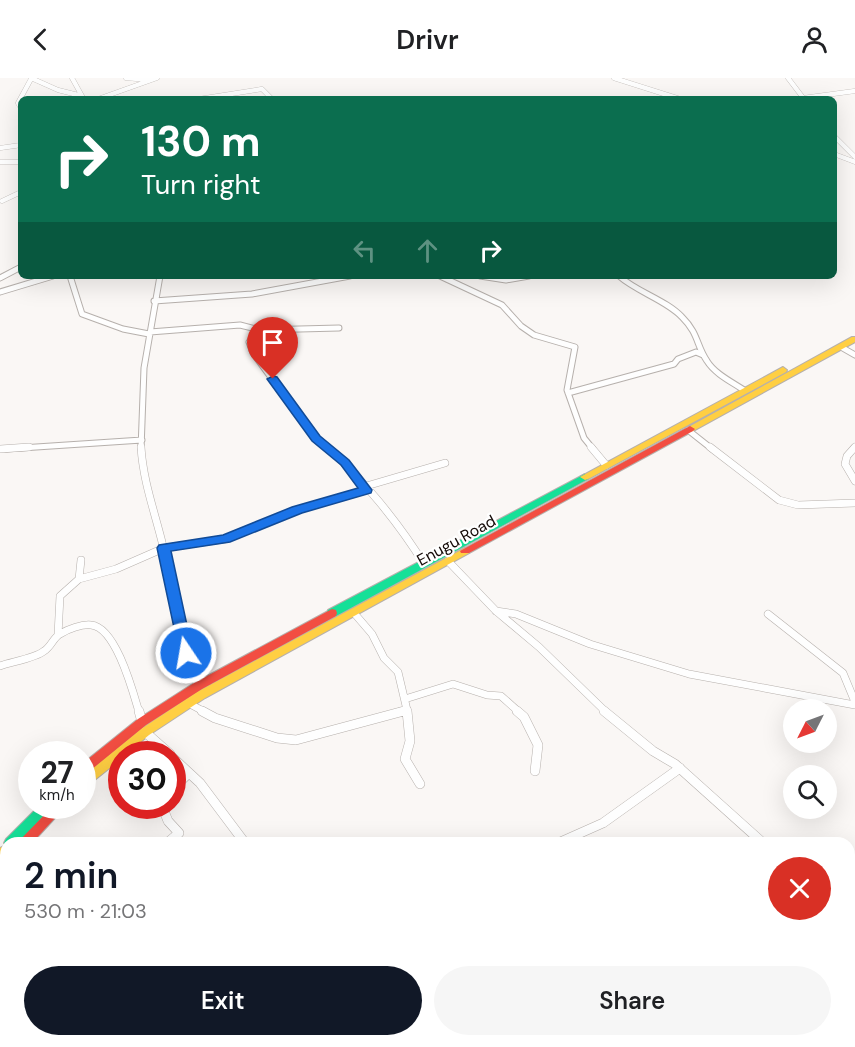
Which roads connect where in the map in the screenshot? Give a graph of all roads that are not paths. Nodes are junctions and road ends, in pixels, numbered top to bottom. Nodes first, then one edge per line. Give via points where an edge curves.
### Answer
1 (72, 78) edge
2 (126, 78) edge
3 (614, 78) edge
4 (789, 78) edge
5 (31, 79) edge
6 (155, 79) edge
7 (855, 91) edge
8 (22, 96) edge
9 (79, 96) edge
10 (82, 96) edge
11 (104, 96) edge
12 (214, 96) edge
13 (269, 96) edge
14 (671, 96) edge
15 (802, 96) edge
16 (819, 96) edge
17 (837, 139) edge
18 (18, 145) edge
19 (0, 148) edge
20 (837, 155) edge
21 (855, 157) edge
22 (0, 162) edge
23 (18, 162) edge
24 (855, 162) edge
25 (18, 193) edge
26 (2, 201) dead end
27 (18, 269) edge
28 (0, 278) edge
29 (43, 279) edge
30 (71, 279) edge
31 (159, 279) edge
32 (336, 279) edge
33 (448, 279) edge
34 (458, 279) edge
35 (622, 279) edge
36 (460, 284) junction
37 (0, 292) edge
38 (154, 301) junction
39 (339, 328) dead end
40 (260, 330) junction
41 (855, 332) edge
42 (150, 333) junction
43 (855, 339) edge
44 (841, 347) junction
45 (703, 355) junction
46 (855, 355) edge
47 (744, 390) junction
48 (568, 393) junction
49 (688, 430) junction
50 (142, 440) junction
51 (855, 447) edge
52 (0, 448) edge
53 (445, 463) dead end
54 (606, 465) junction
55 (855, 481) edge
56 (365, 488) junction
57 (855, 503) edge
58 (164, 548) junction
59 (81, 560) dead end
60 (448, 561) junction
61 (424, 564) junction
62 (79, 579) junction
63 (496, 611) junction
64 (354, 613) junction
65 (768, 614) dead end
66 (58, 635) junction
67 (0, 666) edge
68 (198, 686) junction
69 (405, 699) junction
70 (188, 703) junction
71 (855, 703) edge
72 (407, 710) junction
73 (144, 727) junction
74 (157, 741) edge
75 (96, 761) edge
76 (680, 768) junction
77 (186, 769) edge
78 (96, 771) edge
79 (535, 771) dead end
80 (189, 772) junction
81 (186, 775) edge
82 (420, 784) dead end
83 (34, 819) edge
84 (47, 819) edge
85 (167, 819) edge
86 (17, 837) edge
87 (30, 837) edge
88 (174, 837) edge
89 (241, 837) edge
90 (572, 837) edge
91 (756, 837) edge

1 - 10 street
2 - 6 street
3 - 14 street
4 - 15 street
5 - 8 street
5 - 9 street
6 - 11 street
7 - 16 street
12 - 13 street via 262,89
17 - 21 street
18 - 19 street
20 - 24 street
22 - 23 street
25 - 26 street
27 - 28 street
29 - 37 street
30 - 42 street via 82,314 123,329
31 - 38 street
32 - 38 street via 217,300
33 - 36 street
34 - 36 street
35 - 45 street via 680,314 695,331
36 - 48 street via 502,305 515,321 535,335 575,347
38 - 42 street
39 - 40 street
40 - 42 street via 240,325
40 - 56 street via 249,342 253,353 316,439 345,463
41 - 47 main road
42 - 50 street via 142,391
43 - 44 main road, Enugu Road
44 - 46 street
44 - 49 main road, Enugu Road
45 - 47 street via 711,367
45 - 48 street via 696,352 674,364
47 - 54 main road
48 - 54 street via 584,438
49 - 57 street via 779,500 798,505
49 - 60 main road, Enugu Road
50 - 52 street
50 - 58 street via 142,462
51 - 55 street via 844,460
53 - 56 street
54 - 61 main road
56 - 58 street via 226,539
56 - 61 street
58 - 62 street via 116,570
58 - 68 street via 186,653
59 - 62 street
60 - 63 street
60 - 64 main road, Enugu Road
61 - 68 main road
62 - 66 street via 60,596
63 - 71 street via 516,614 590,644 689,674
63 - 76 street via 597,705
64 - 69 street via 398,672
64 - 70 main road, Enugu Road
65 - 71 street via 843,673
66 - 67 street via 44,652
66 - 73 street via 91,626 104,633 116,647 127,672
68 - 73 main road
69 - 72 street
69 - 79 street via 453,684 501,696 524,717 538,745
70 - 72 street via 215,718 277,738 296,740
70 - 73 main road, Enugu Road
72 - 82 street via 410,741 405,759
73 - 74 street
73 - 75 main road
73 - 78 main road, Enugu Road
76 - 90 street via 603,823
76 - 91 street
77 - 80 street
80 - 81 street
80 - 89 street
83 - 86 main road
84 - 87 main road
85 - 88 street via 179,833

